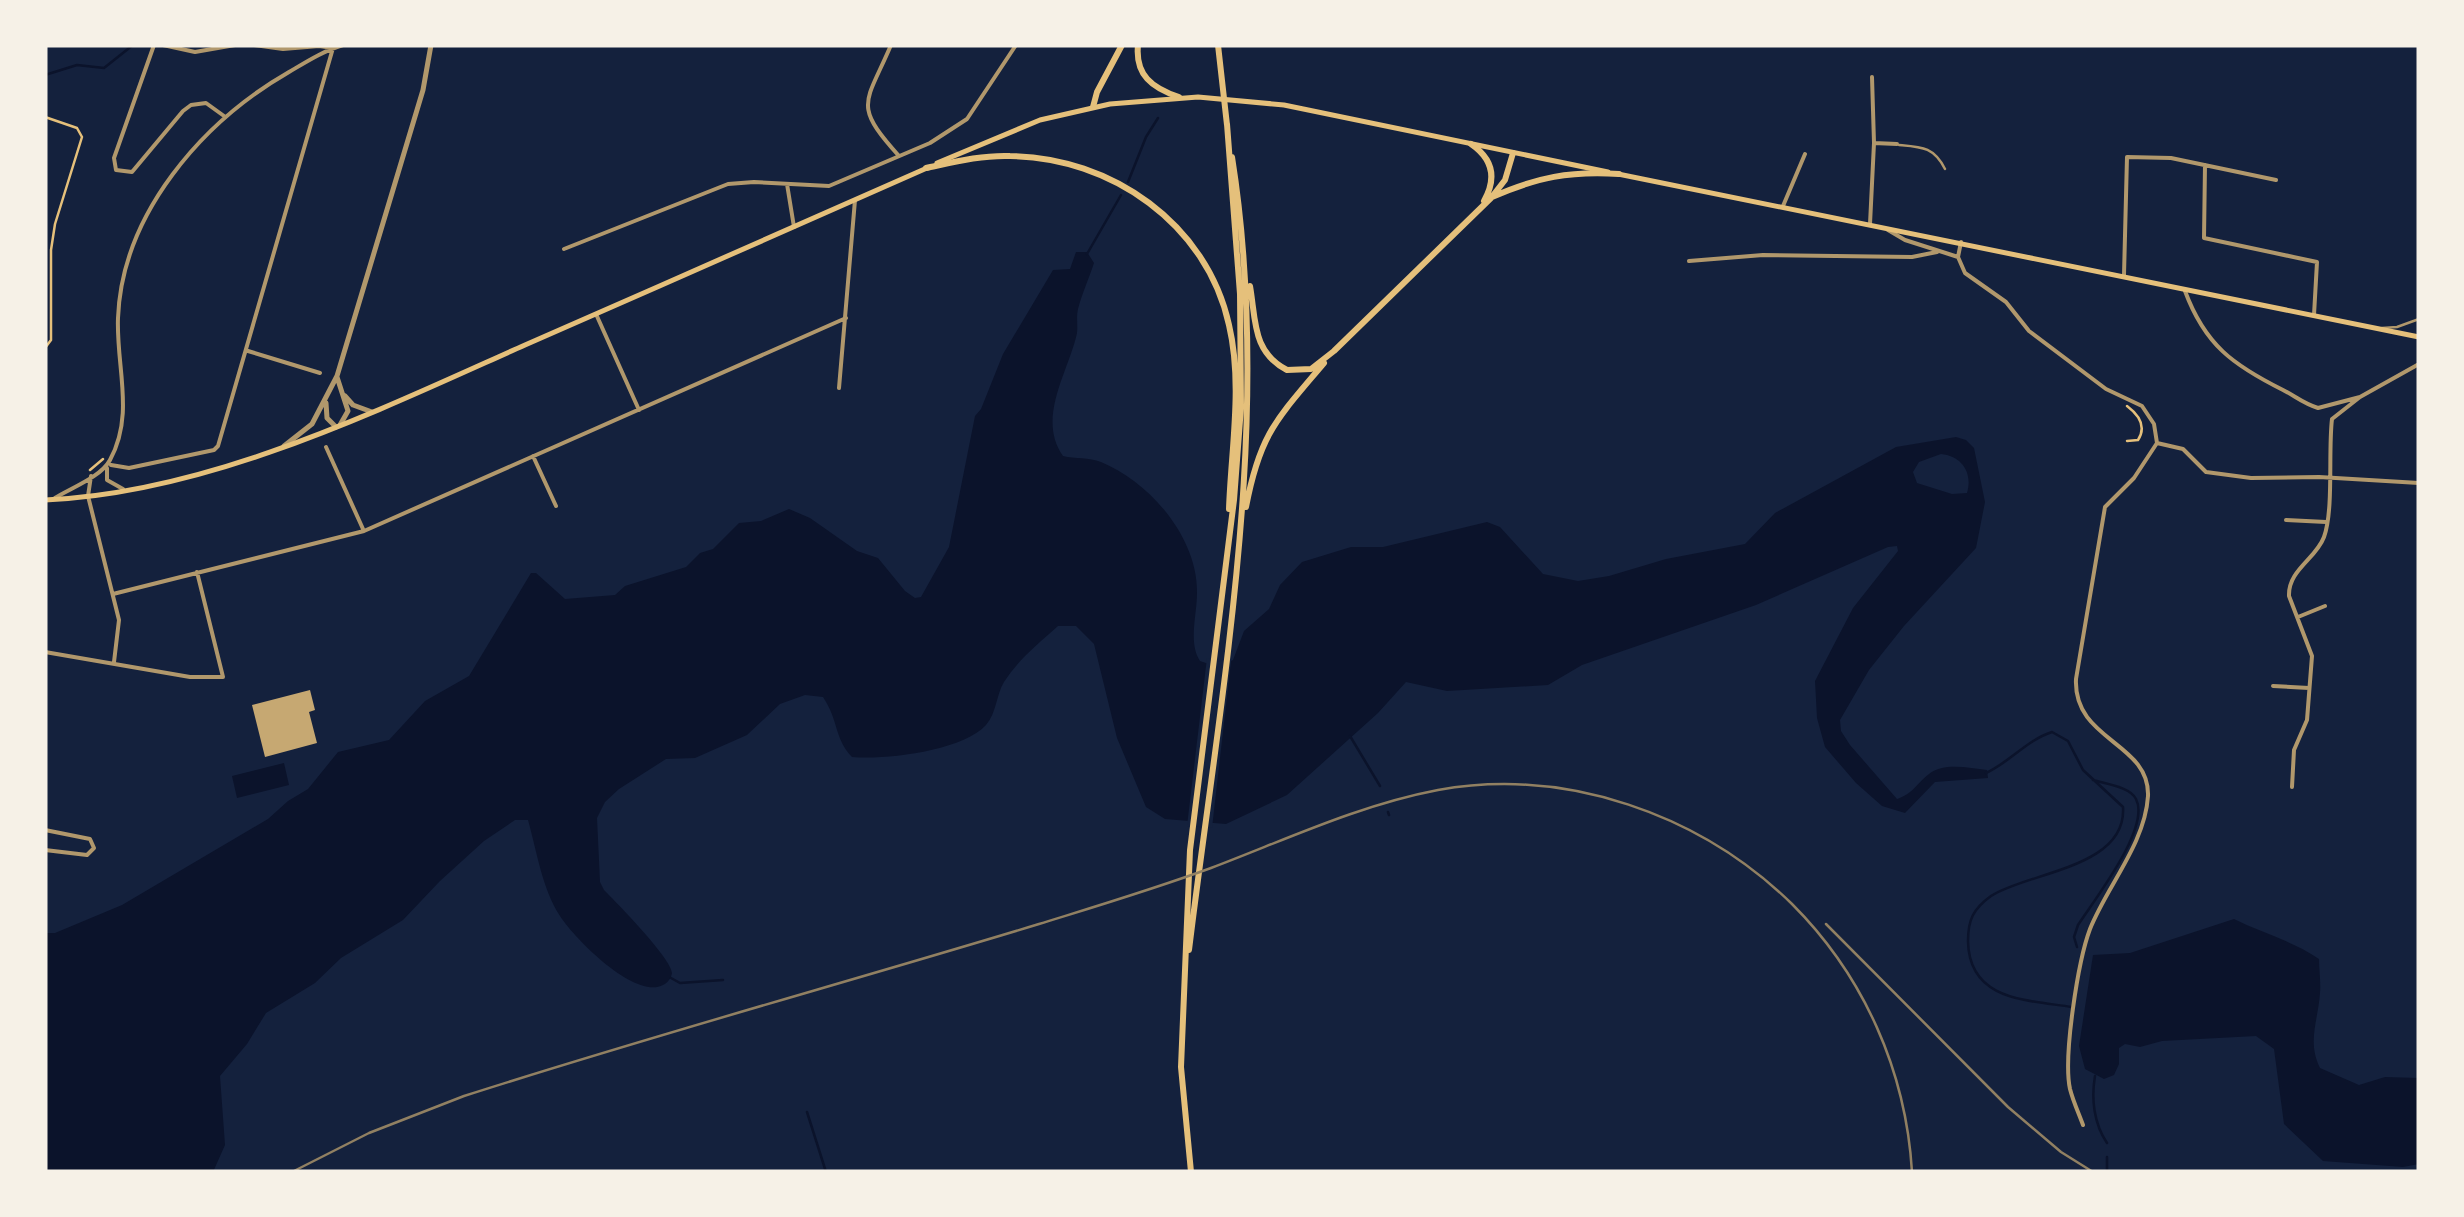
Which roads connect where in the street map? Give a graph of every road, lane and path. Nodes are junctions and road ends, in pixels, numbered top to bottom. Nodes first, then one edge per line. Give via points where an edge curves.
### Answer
1 (154, 45) edge
2 (163, 45) edge
3 (235, 45) edge
4 (254, 45) edge
5 (343, 45) edge
6 (431, 45) edge
7 (891, 45) edge
8 (1016, 45) edge
9 (1122, 45) edge
10 (1138, 45) edge
11 (1217, 45) edge
12 (333, 48) junction
13 (1872, 77) dead end
14 (1179, 97) junction
15 (1093, 107) junction
16 (224, 116) junction
17 (45, 118) edge
18 (1227, 124) junction
19 (1874, 143) junction
20 (1470, 144) junction
21 (1898, 144) joint
22 (1513, 153) junction
23 (1806, 154) dead end
24 (899, 156) junction
25 (2205, 165) junction
26 (926, 168) junction
27 (1945, 169) dead end
28 (1618, 174) junction
29 (2276, 180) dead end
30 (787, 184) junction
31 (1491, 198) junction
32 (855, 200) junction
33 (1783, 206) junction
34 (1479, 210) junction
35 (1870, 224) junction
36 (1883, 226) junction
37 (794, 227) junction
38 (1960, 242) junction
39 (564, 249) dead end
40 (1936, 252) junction
41 (1958, 256) junction
42 (1246, 260) junction
43 (1689, 261) dead end
44 (2124, 275) junction
45 (2183, 288) junction
46 (596, 314) junction
47 (2314, 315) junction
48 (846, 318) junction
49 (2419, 319) edge
50 (2412, 322) junction
51 (2377, 328) junction
52 (2408, 334) junction
53 (2419, 336) edge
54 (45, 348) edge
55 (246, 350) junction
56 (1334, 351) junction
57 (2419, 364) edge
58 (320, 373) dead end
59 (337, 376) junction
60 (839, 388) dead end
61 (341, 392) junction
62 (2360, 397) junction
63 (326, 400) junction
64 (2119, 400) dead end
65 (2318, 408) junction
66 (639, 410) junction
67 (372, 412) junction
68 (2332, 420) junction
69 (338, 426) junction
70 (2127, 441) dead end
71 (2157, 443) junction
72 (326, 446) dead end
73 (281, 448) junction
74 (108, 452) dead end
75 (534, 456) junction
76 (108, 464) junction
77 (89, 475) junction
78 (2330, 478) junction
79 (2419, 483) edge
80 (122, 489) junction
81 (88, 496) junction
82 (48, 500) edge
83 (556, 506) dead end
84 (2286, 520) dead end
85 (2326, 522) junction
86 (364, 531) junction
87 (1240, 541) junction
88 (1228, 542) junction
89 (197, 572) junction
90 (113, 594) junction
91 (2324, 606) dead end
92 (2298, 617) junction
93 (45, 652) edge
94 (114, 664) junction
95 (2273, 686) dead end
96 (2309, 688) junction
97 (2292, 787) dead end
98 (45, 830) edge
99 (45, 850) edge
100 (1184, 986) junction
101 (2084, 1125) dead end
102 (1191, 1172) edge

1 - 16 street via 114,158 116,170 132,172 191,105 206,103
2 - 3 street via 195,52
4 - 12 street
5 - 12 street
6 - 59 street
7 - 24 street via 867,109
8 - 24 street via 967,119
9 - 15 main road
10 - 14 main road via 1143,76
11 - 18 main road
12 - 16 street
12 - 55 street
13 - 19 street
14 - 15 main road
14 - 20 main road via 1249,100
15 - 26 main road via 1040,120
16 - 76 street via 160,194 125,269 118,320 124,422
17 - 54 path via 78,128 82,137 55,224 51,340
18 - 42 main road
18 - 88 main road via 1242,363
19 - 21 street
19 - 35 street
20 - 22 main road
20 - 34 main road via 1483,152 1492,174
21 - 27 lane via 1927,148
22 - 28 main road
22 - 31 main road
23 - 33 street
24 - 30 street via 830,186
25 - 29 street
25 - 44 street via 2127,157
25 - 47 street via 2204,238 2317,262
26 - 32 main road
26 - 88 main road via 1009,156 1080,167 1150,201 1194,246 1217,286 1232,342
28 - 31 main road via 1567,172
28 - 33 main road
30 - 37 street
30 - 39 street via 728,184
31 - 34 main road
32 - 37 main road
32 - 48 street
33 - 35 main road
34 - 56 main road
35 - 36 main road
36 - 38 main road
36 - 40 street
37 - 46 main road
38 - 41 street
38 - 44 main road
40 - 41 street
40 - 43 street
41 - 71 street via 1965,273 2006,302 2029,330 2106,389 2142,406
42 - 56 main road via 1255,332 1274,362 1304,372
42 - 87 main road via 1249,401
44 - 45 main road
45 - 47 main road
45 - 65 street via 2206,335 2228,358
46 - 66 street
46 - 67 main road
47 - 51 main road
48 - 60 street
48 - 66 street
49 - 50 lane
50 - 51 lane
50 - 52 lane
51 - 52 main road
52 - 53 main road
55 - 58 street
55 - 76 street via 214,450 129,468
56 - 87 main road via 1289,400 1266,438
57 - 62 street
59 - 61 street
59 - 63 street
61 - 67 street
61 - 69 street via 348,413
62 - 65 street
62 - 68 street
63 - 69 street via 326,416
63 - 73 street via 312,424
64 - 70 path via 2141,420 2140,438
65 - 68 street
66 - 75 street
67 - 69 main road
68 - 78 street
69 - 73 main road
71 - 78 street via 2183,449 2206,472
71 - 101 street via 2105,507 2076,678 2081,712 2141,766 2148,796 2134,843 2090,929 2070,1034 2070,1087
72 - 86 street
73 - 80 main road
74 - 77 path
75 - 83 street
75 - 86 street
76 - 77 street
76 - 80 street via 107,480
77 - 81 street
77 - 82 street
78 - 79 street
78 - 85 street
80 - 81 main road
81 - 82 main road
81 - 90 street
84 - 85 street
85 - 92 street via 2323,540 2288,588
86 - 89 street
87 - 100 main road
88 - 100 main road via 1192,837
89 - 90 street
89 - 94 street via 224,676
90 - 94 street via 119,625
91 - 92 street
92 - 96 street via 2312,652
93 - 94 street
95 - 96 street
96 - 97 street
98 - 99 street via 90,839 94,848 86,855
100 - 102 main road via 1182,1089

